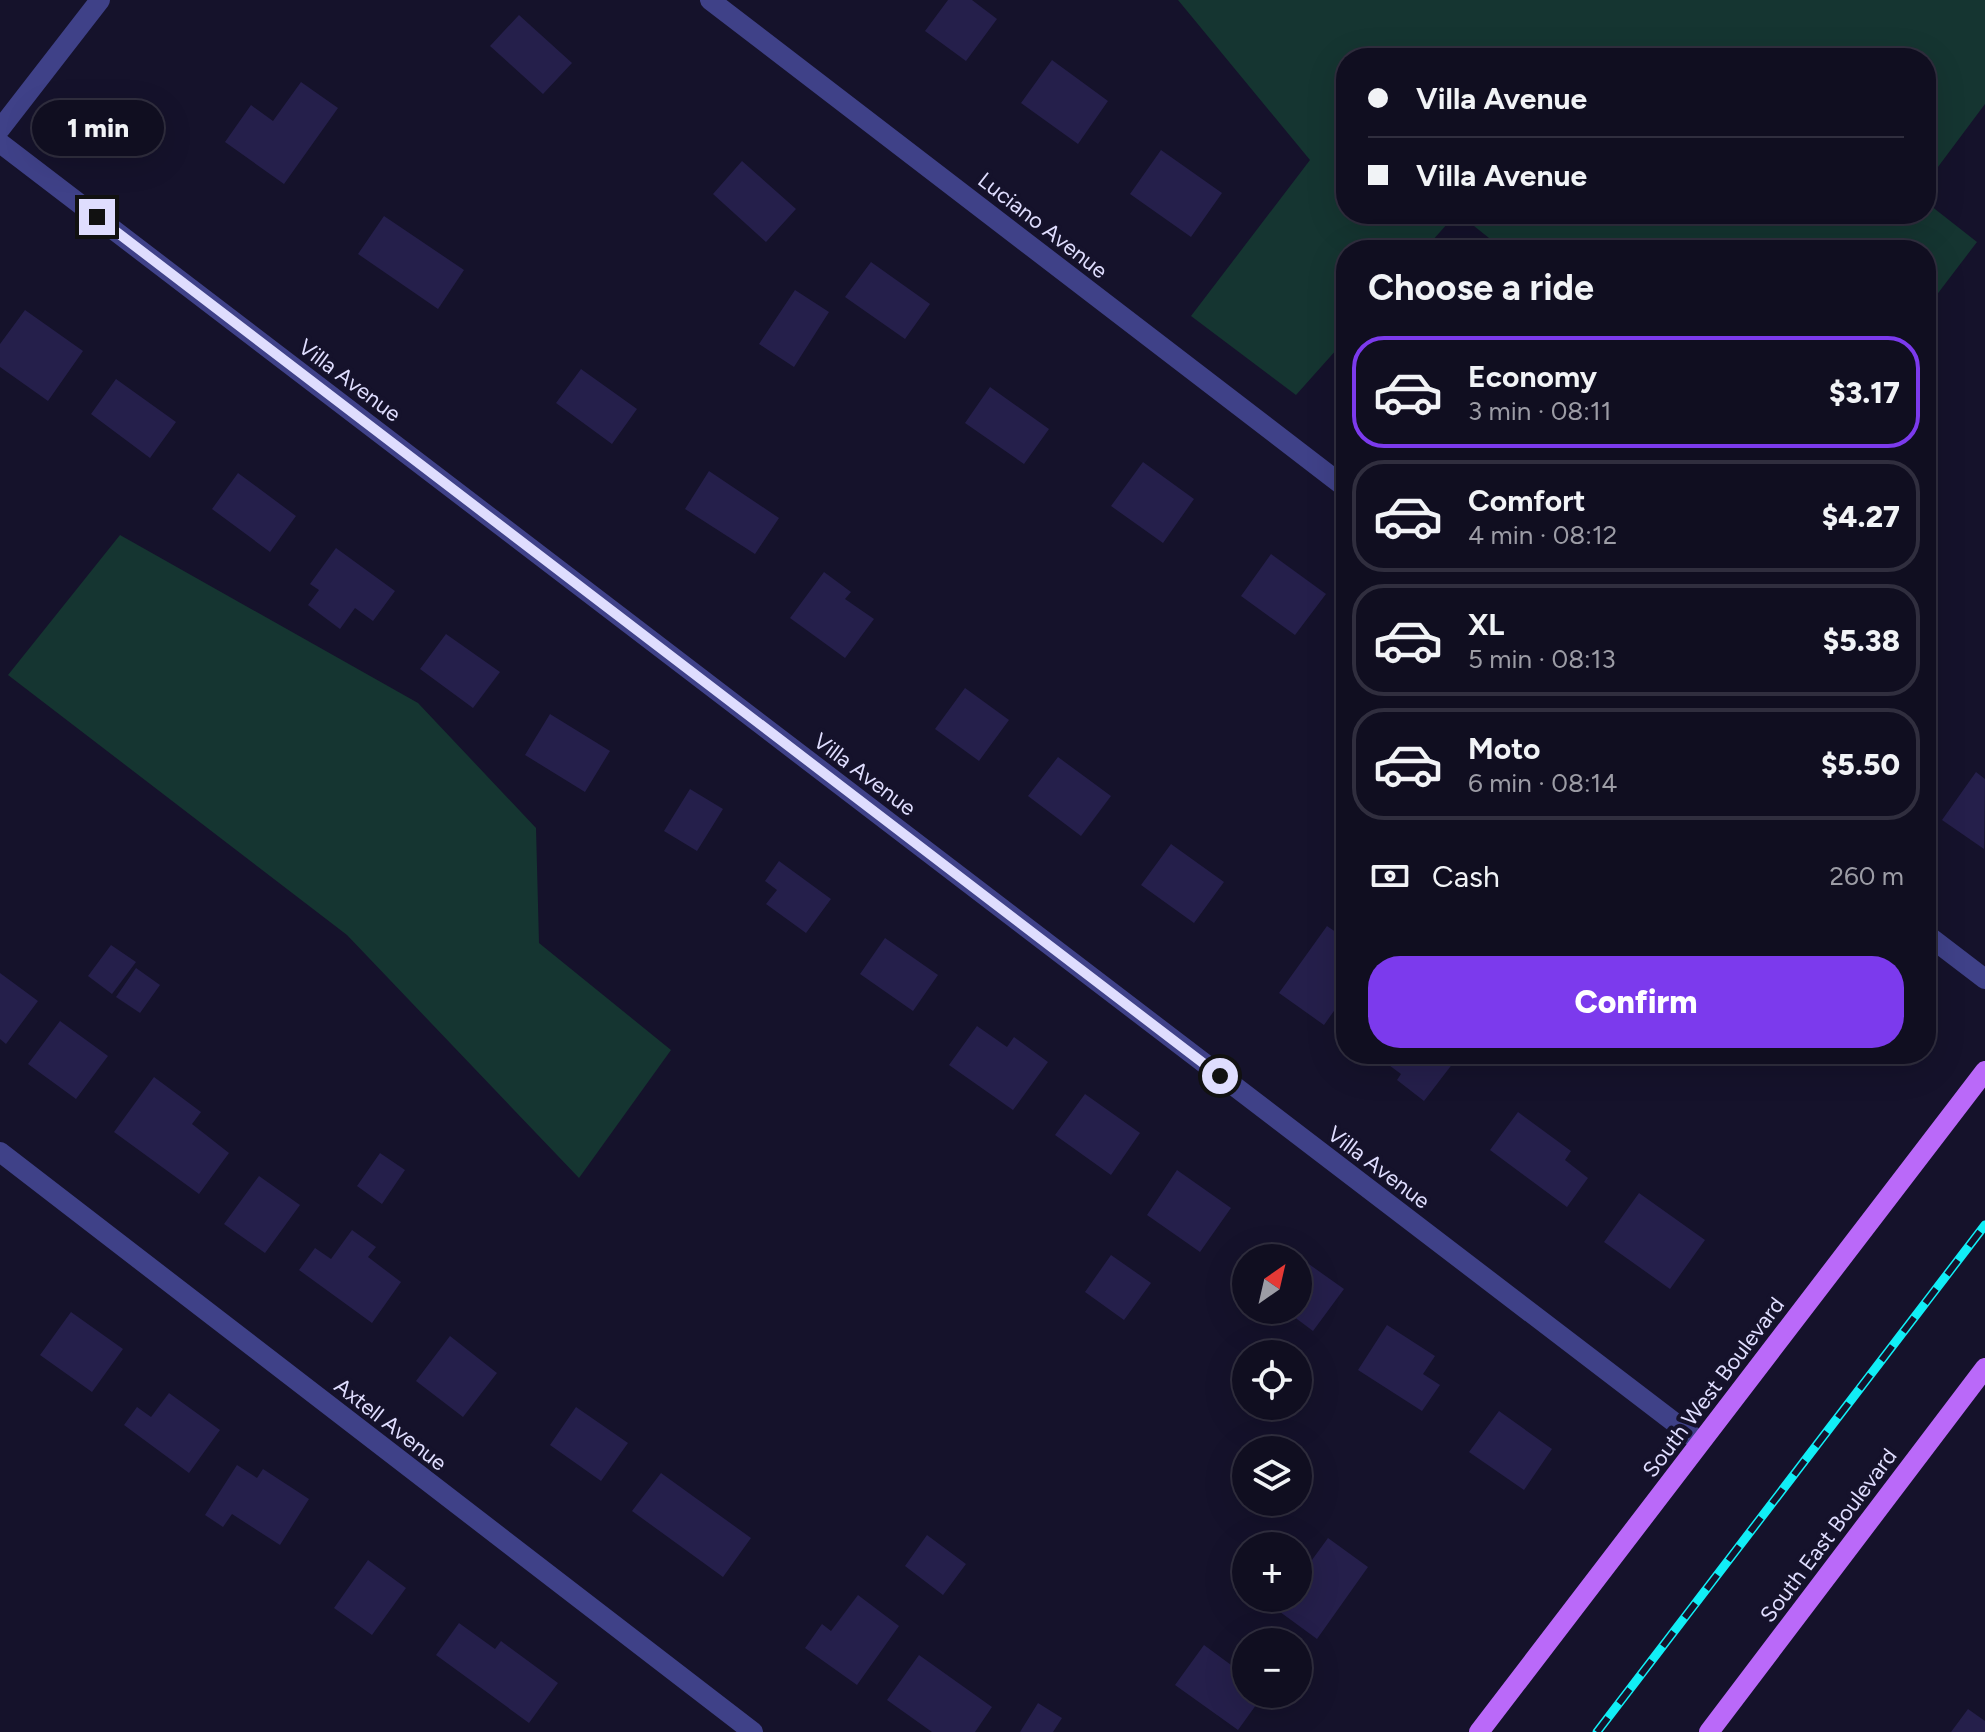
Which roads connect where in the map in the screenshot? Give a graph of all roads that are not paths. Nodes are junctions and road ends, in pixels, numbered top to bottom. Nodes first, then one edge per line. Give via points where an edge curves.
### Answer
1 (100, 0) edge
2 (718, 2) edge
3 (0, 129) edge
4 (0, 143) edge
5 (1336, 480) edge
6 (1936, 942) edge
7 (1985, 979) edge
8 (1985, 1071) edge
9 (0, 1152) edge
10 (1985, 1368) edge
11 (1700, 1442) junction
12 (753, 1732) edge
13 (1479, 1732) edge
14 (1709, 1732) edge

1 - 3 street
2 - 5 street, Luciano Avenue
4 - 11 street, Villa Avenue
6 - 7 street
8 - 11 main road, South West Boulevard
9 - 12 street, Axtell Avenue
10 - 14 main road, South East Boulevard
11 - 13 main road, South West Boulevard

